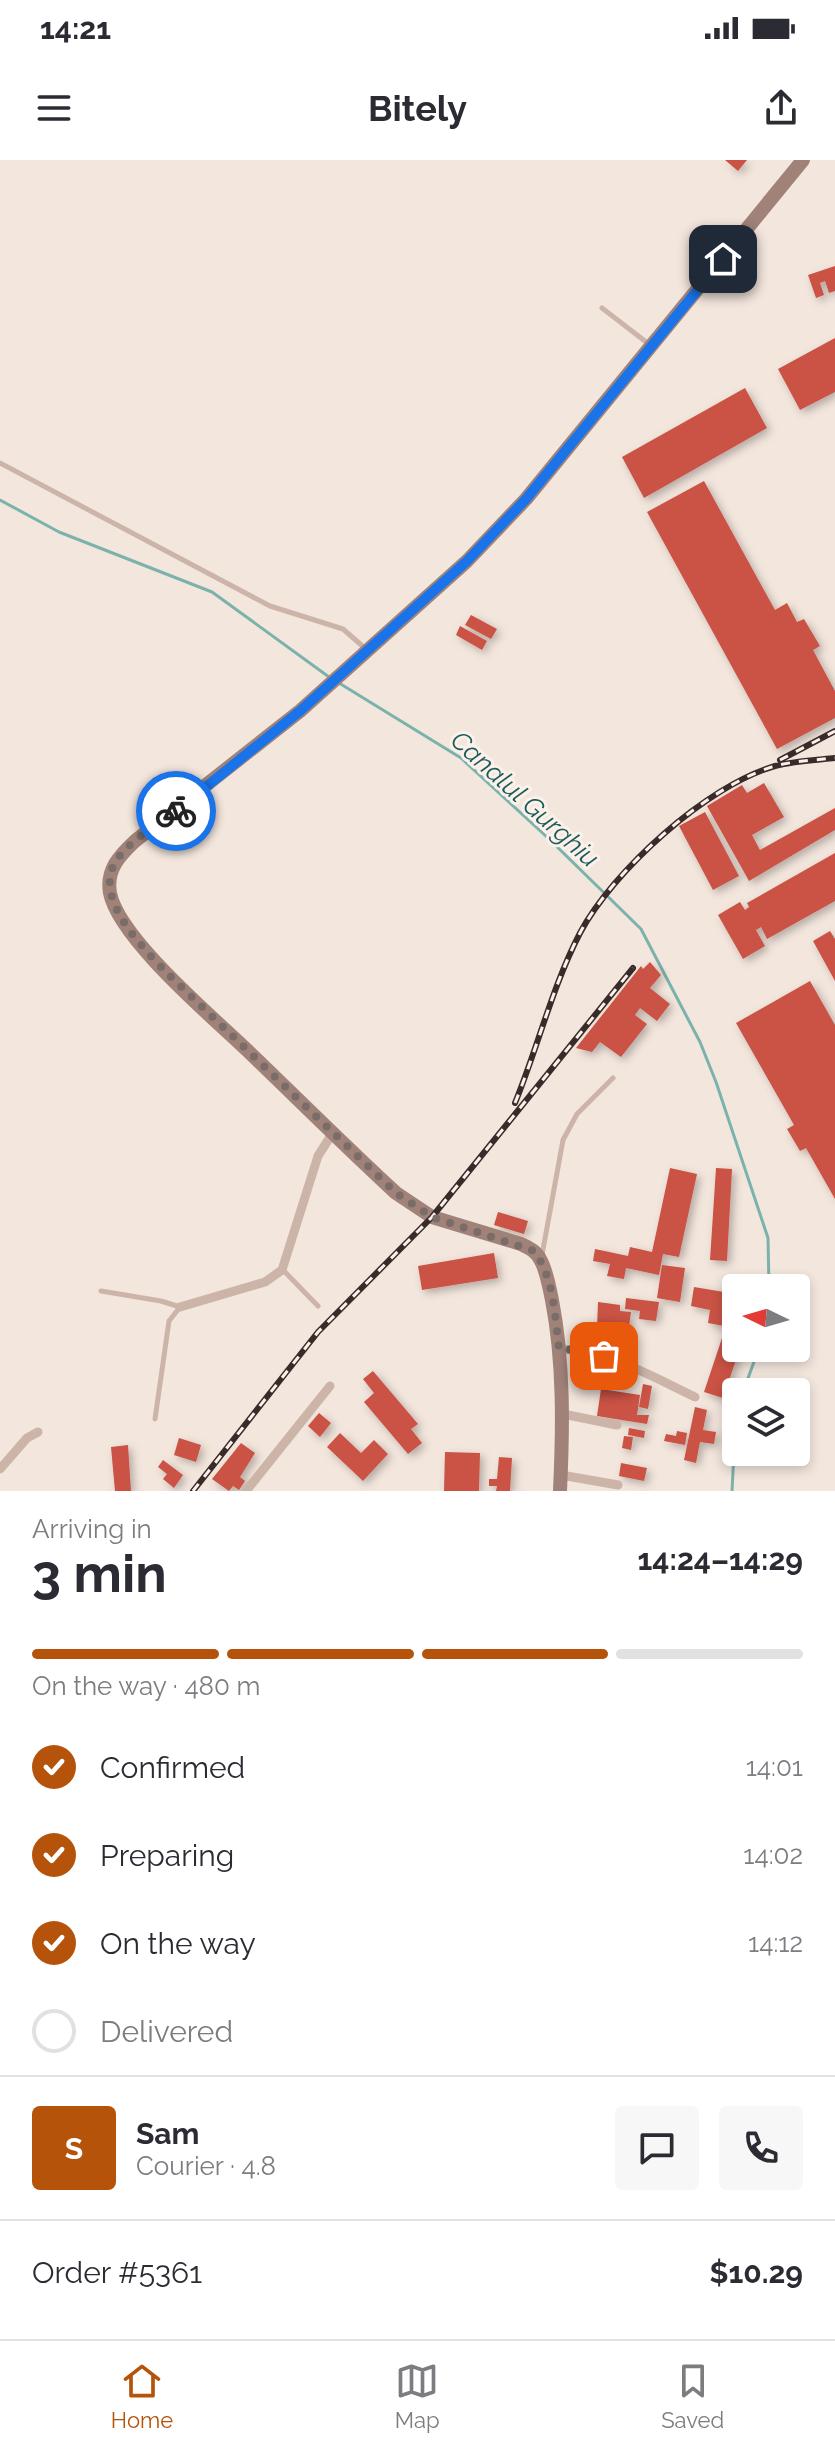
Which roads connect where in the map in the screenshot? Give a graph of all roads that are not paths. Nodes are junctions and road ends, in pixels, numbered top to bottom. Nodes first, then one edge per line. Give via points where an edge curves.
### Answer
1 (803, 160) edge
2 (602, 308) dead end
3 (651, 346) junction
4 (0, 463) edge
5 (368, 652) junction
6 (613, 1078) dead end
7 (332, 1134) junction
8 (541, 1260) junction
9 (282, 1270) junction
10 (101, 1291) dead end
11 (318, 1306) dead end
12 (180, 1307) junction
13 (559, 1349) junction
14 (330, 1386) dead end
15 (695, 1397) dead end
16 (563, 1414) junction
17 (155, 1419) dead end
18 (617, 1425) dead end
19 (38, 1432) dead end
20 (0, 1469) edge
21 (561, 1475) junction
22 (618, 1485) dead end
23 (246, 1491) edge
24 (560, 1491) edge

1 - 3 main road
2 - 3 lane
3 - 5 main road via 526,499
4 - 5 lane via 270,606 343,629
5 - 7 main road via 119,856 110,874 118,912 153,958
6 - 8 lane via 577,1114 563,1140
7 - 8 main road via 421,1211 521,1244
7 - 9 street via 318,1156
8 - 13 main road
9 - 11 lane
9 - 12 street via 265,1282
10 - 12 lane
12 - 17 lane via 169,1321
13 - 15 street via 604,1356
13 - 16 main road
14 - 23 street
16 - 18 street
16 - 21 main road
19 - 20 street
21 - 22 street
21 - 24 main road

